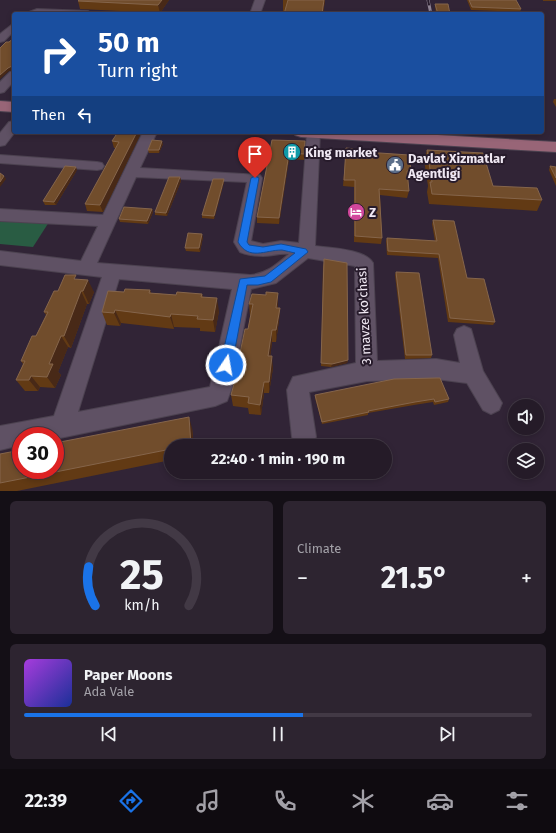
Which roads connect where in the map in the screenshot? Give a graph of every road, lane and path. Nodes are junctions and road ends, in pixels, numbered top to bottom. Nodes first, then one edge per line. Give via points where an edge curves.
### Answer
1 (260, 0) edge
2 (256, 12) edge
3 (12, 28) edge
4 (0, 39) edge
5 (12, 76) edge
6 (0, 89) edge
7 (12, 90) edge
8 (0, 106) edge
9 (12, 106) edge
10 (0, 114) edge
11 (12, 114) edge
12 (12, 127) edge
13 (149, 134) edge
14 (308, 134) edge
15 (341, 134) edge
16 (481, 134) edge
17 (556, 138) edge
18 (0, 142) edge
19 (556, 147) edge
20 (0, 159) edge
21 (97, 166) dead end
22 (132, 172) junction
23 (0, 214) edge
24 (109, 221) junction
25 (303, 252) junction
26 (0, 258) edge
27 (86, 268) junction
28 (112, 273) junction
29 (243, 281) junction
30 (464, 335) dead end
31 (367, 371) junction
32 (473, 374) junction
33 (491, 404) dead end
34 (62, 425) junction
35 (304, 437) dead end
36 (0, 438) edge

1 - 2 street
3 - 4 street
5 - 6 street
6 - 7 street
8 - 9 main road
10 - 11 main road
12 - 18 street
13 - 22 street
14 - 25 street via 308,241
15 - 19 main road
16 - 17 main road
20 - 21 street
22 - 24 street
22 - 25 street, 3 mavze ko'chasi via 255,178 242,242 246,248 263,250 281,247
23 - 24 street
24 - 27 street
25 - 29 street via 268,279
25 - 31 street, 3 mavze ko'chasi via 356,259 364,263
26 - 27 street
27 - 28 street
28 - 29 street
28 - 34 street
29 - 34 street via 219,394 211,398
30 - 32 street
31 - 32 street, 3 mavze ko'chasi via 436,369
31 - 35 street, 3 mavze ko'chasi via 301,384 298,390
32 - 33 street
34 - 36 street

